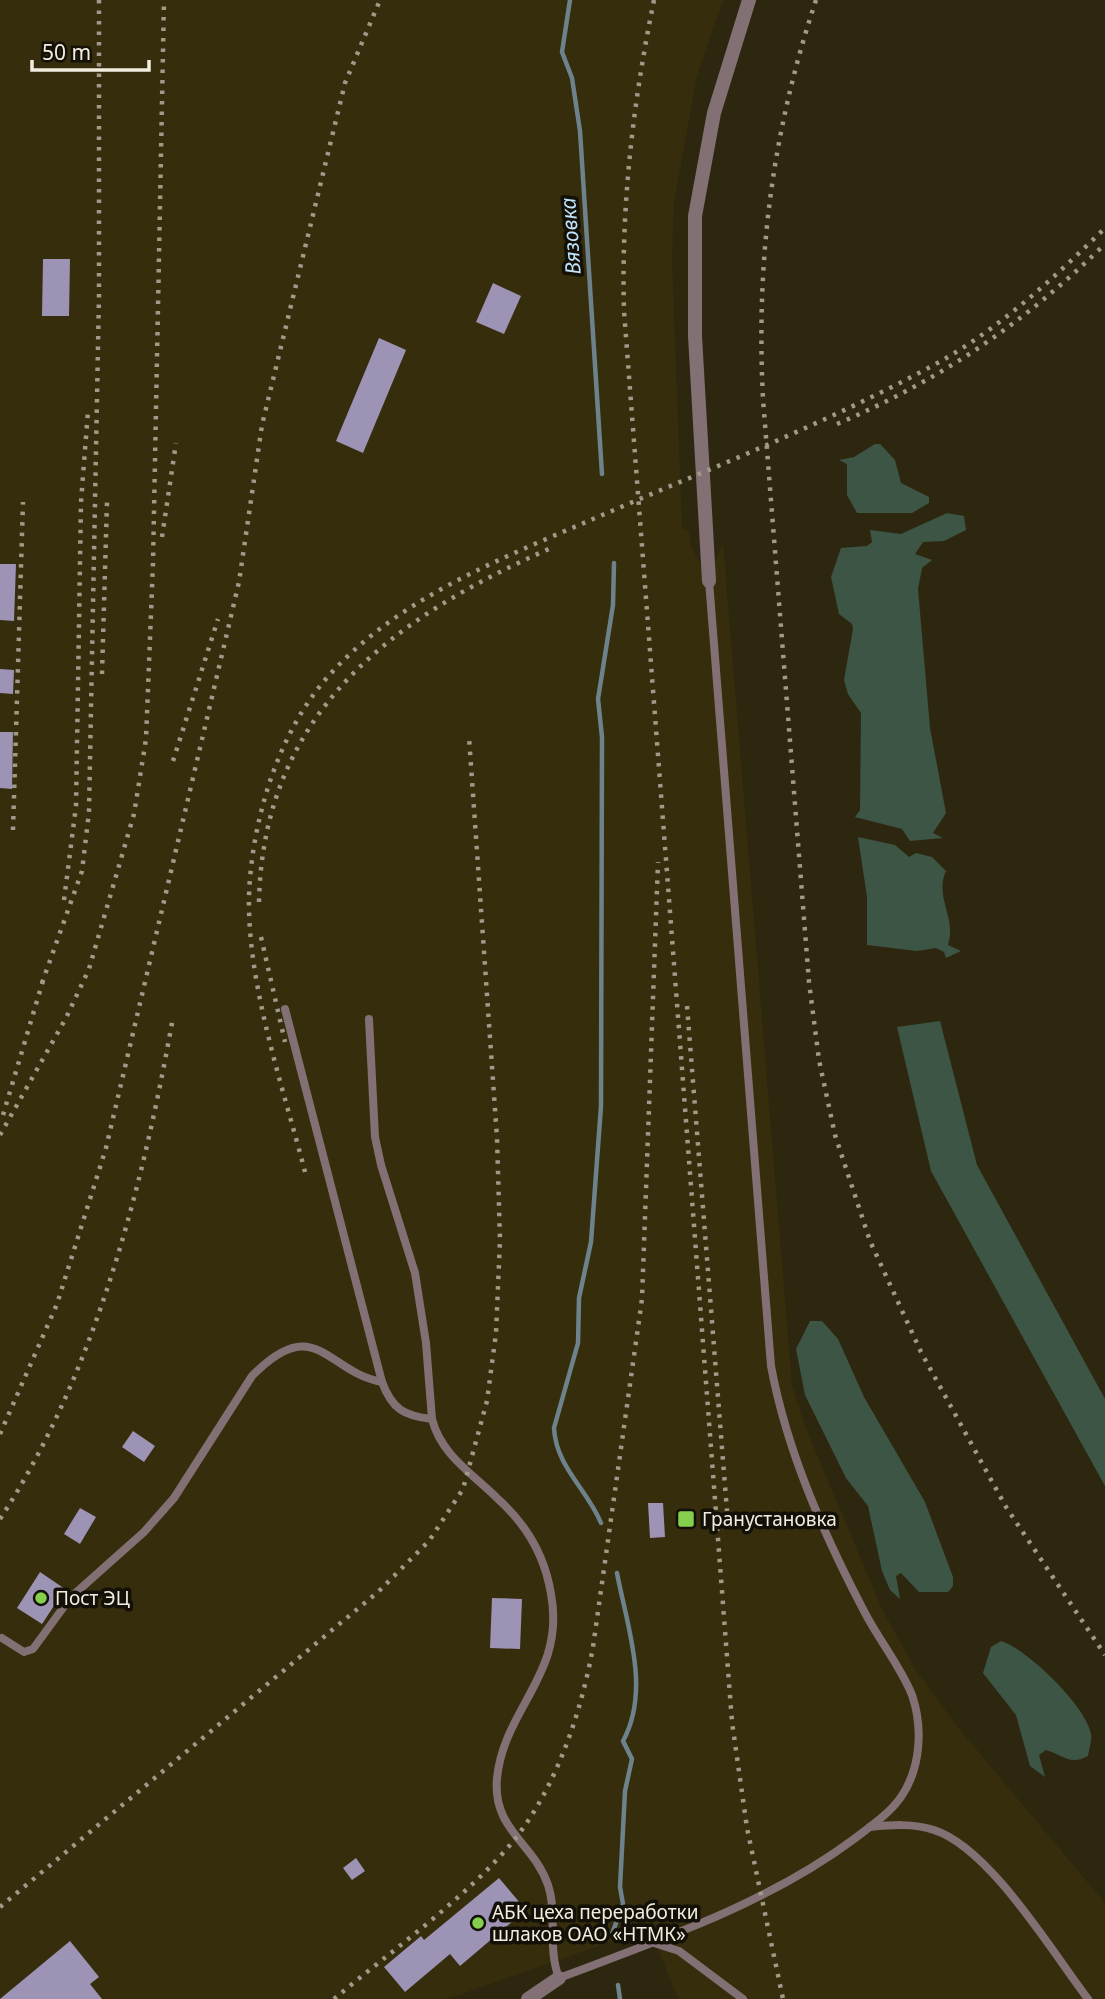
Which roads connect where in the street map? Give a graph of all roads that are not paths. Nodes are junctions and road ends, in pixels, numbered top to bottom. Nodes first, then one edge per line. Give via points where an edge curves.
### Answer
1 (749, 0) edge
2 (709, 581) joint
3 (285, 1009) dead end
4 (369, 1019) dead end
5 (382, 1382) junction
6 (432, 1419) junction
7 (2, 1639) edge
8 (870, 1827) junction
9 (654, 1943) junction
10 (559, 1978) junction
11 (528, 1999) edge
12 (743, 1999) edge
13 (1088, 1999) edge

1 - 2 street via 714,113 695,216 695,336
2 - 8 lane via 771,1366 786,1432 823,1524 864,1611 911,1692 917,1713 918,1757 912,1778 889,1811
3 - 5 lane
4 - 6 lane via 375,1137 415,1273
5 - 6 lane via 398,1411
5 - 7 lane via 369,1380 313,1348 300,1347 265,1363 239,1395 174,1498 71,1598 33,1649 24,1652
6 - 10 lane via 449,1454 524,1528 548,1577 554,1619 549,1658 505,1746 497,1796 506,1825 536,1861 548,1885 553,1962
8 - 9 lane via 821,1864
8 - 13 lane via 918,1826 964,1845 1004,1888
9 - 10 lane
9 - 12 lane via 679,1951
10 - 11 street

